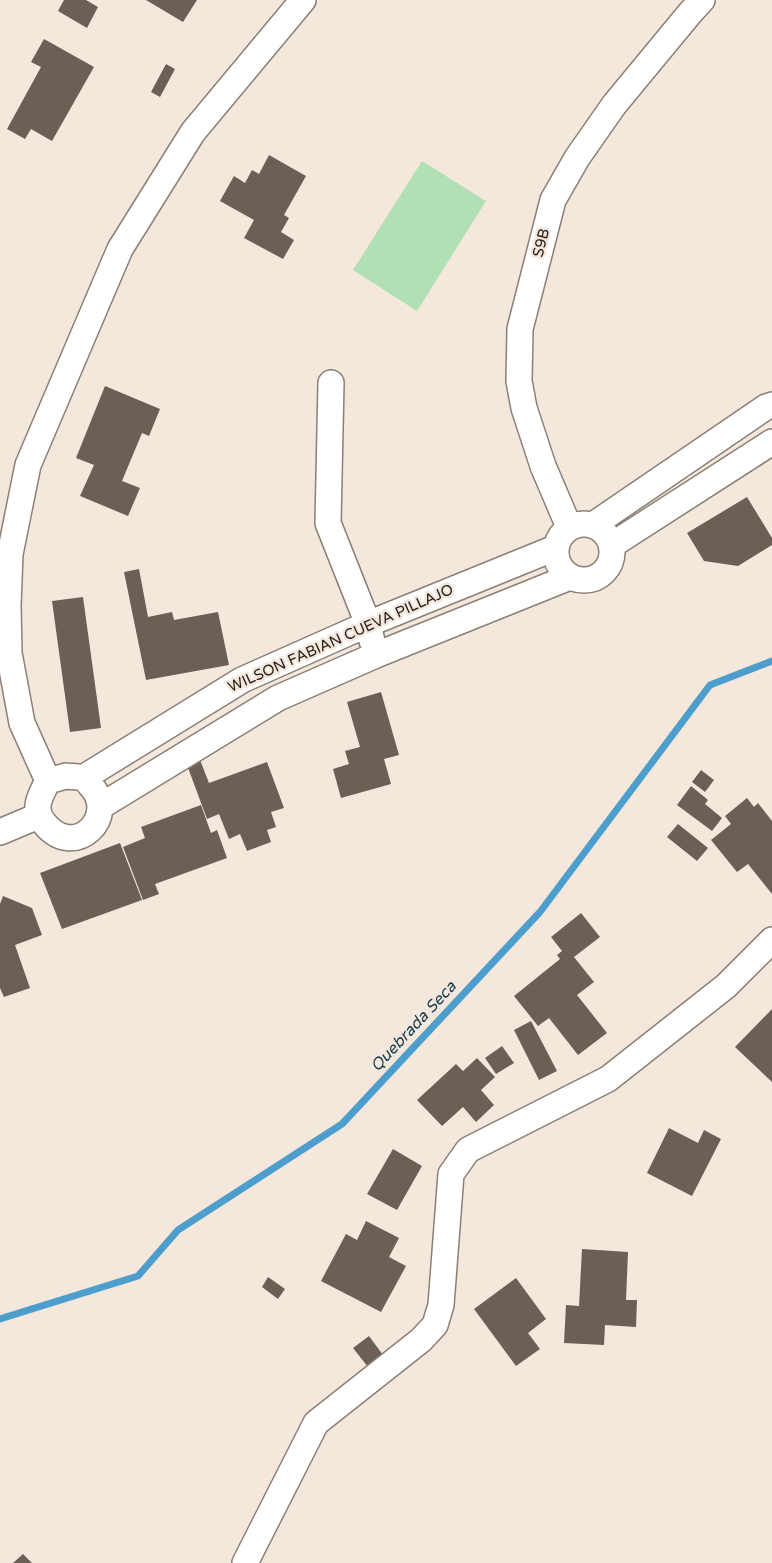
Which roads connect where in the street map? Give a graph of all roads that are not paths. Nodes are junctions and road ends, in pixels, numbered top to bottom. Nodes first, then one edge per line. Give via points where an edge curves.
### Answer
1 (303, 0) edge
2 (702, 0) edge
3 (331, 383) dead end
4 (772, 406) edge
5 (772, 442) edge
6 (593, 524) junction
7 (569, 527) junction
8 (612, 545) junction
9 (555, 548) junction
10 (570, 577) junction
11 (368, 624) junction
12 (376, 655) junction
13 (83, 778) junction
14 (48, 782) junction
15 (101, 806) junction
16 (38, 816) junction
17 (0, 832) edge
18 (772, 940) edge
19 (245, 1563) edge

1 - 14 street via 193,132 120,249 28,466 10,554 9,653 22,723
2 - 7 street, S9B via 614,105 577,158 553,200 529,292 520,329 519,381 524,408 543,466
3 - 11 street via 328,523
4 - 6 street
5 - 8 street
6 - 7 street
6 - 8 street via 605,532
7 - 9 street
8 - 10 street via 612,558 606,570 596,578
9 - 10 street via 561,570
9 - 11 street, WILSON FABIAN CUEVA PILLAJO
10 - 12 street, WILSON FABIAN CUEVA PILLAJO
11 - 12 street
11 - 13 street, WILSON FABIAN CUEVA PILLAJO via 242,680
12 - 15 street, WILSON FABIAN CUEVA PILLAJO via 278,698
13 - 14 street via 66,776
13 - 15 street via 96,791
14 - 16 street via 39,798
15 - 16 street via 88,833 75,838 59,837
16 - 17 street
18 - 19 street via 726,986 608,1079 468,1150 451,1174 441,1305 435,1325 421,1340 316,1423

